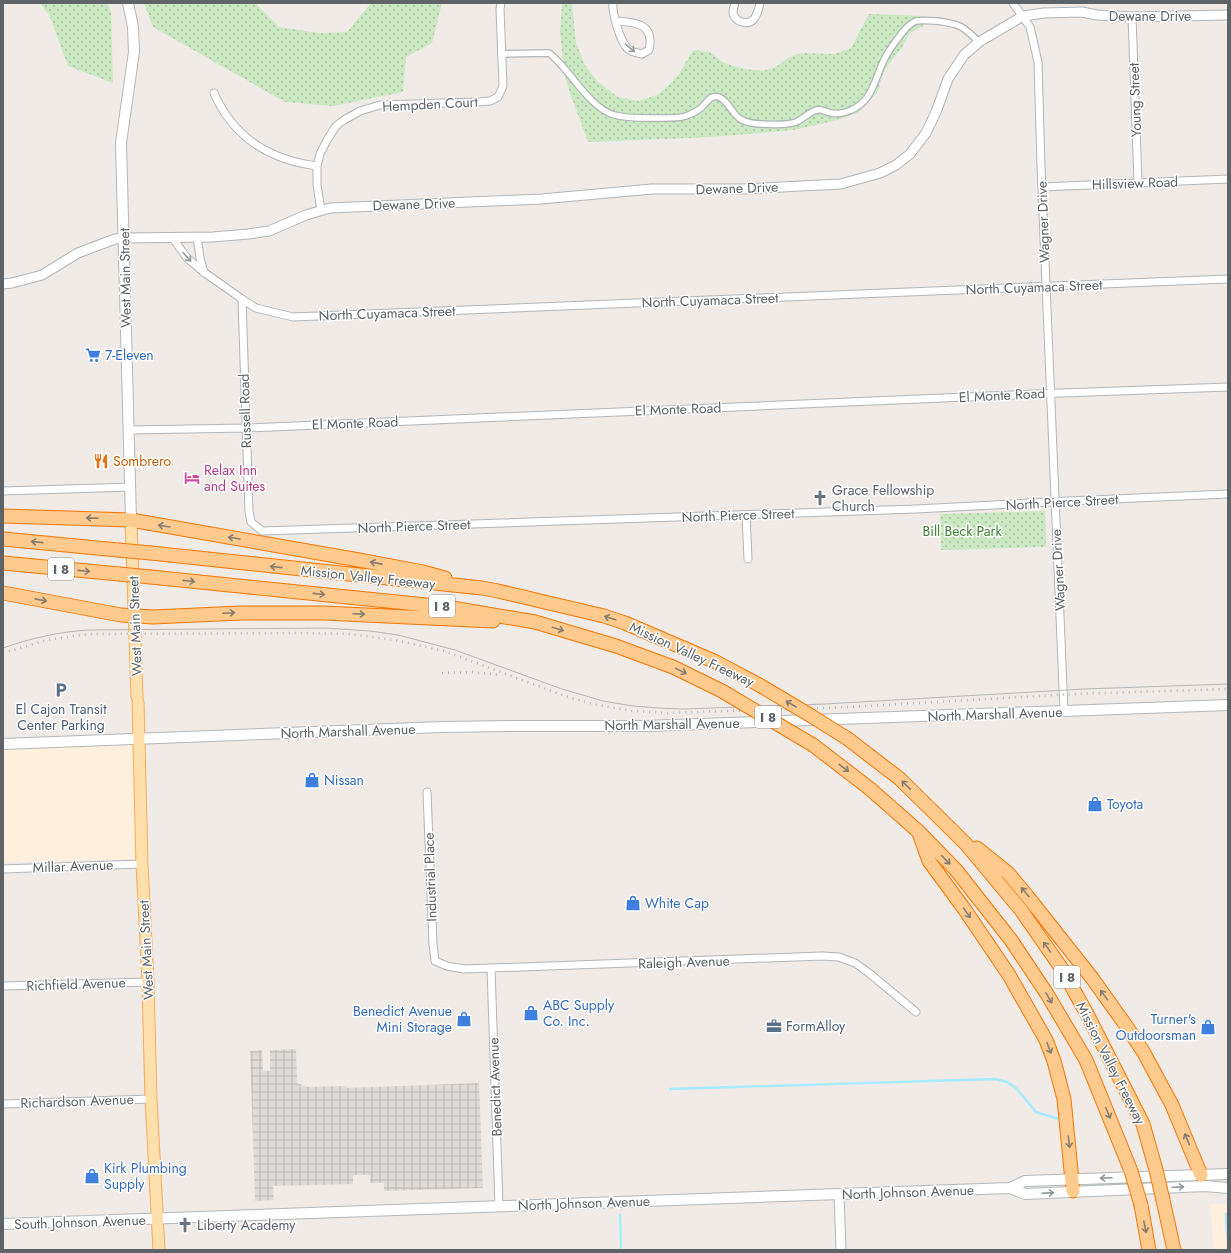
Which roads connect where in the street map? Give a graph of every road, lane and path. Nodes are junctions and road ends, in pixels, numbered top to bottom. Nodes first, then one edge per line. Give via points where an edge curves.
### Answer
1 (128, 3) edge
2 (501, 3) edge
3 (613, 3) edge
4 (735, 3) edge
5 (760, 3) edge
6 (1013, 3) edge
7 (1228, 15) edge
8 (1023, 16) junction
9 (1132, 17) junction
10 (616, 21) junction
11 (978, 42) junction
12 (501, 54) junction
13 (214, 93) dead end
14 (317, 166) junction
15 (1228, 179) edge
16 (1138, 182) junction
17 (1042, 186) junction
18 (321, 210) junction
19 (172, 237) junction
20 (197, 237) junction
21 (125, 238) junction
22 (204, 273) junction
23 (1228, 279) edge
24 (3, 284) edge
25 (1046, 286) junction
26 (242, 299) junction
27 (1228, 386) edge
28 (1051, 393) junction
29 (246, 428) junction
30 (129, 430) junction
31 (131, 487) junction
32 (3, 491) edge
33 (1228, 494) edge
34 (1055, 502) junction
35 (746, 515) junction
36 (3, 516) edge
37 (131, 520) junction
38 (251, 522) joint
39 (3, 539) edge
40 (748, 559) dead end
41 (3, 563) edge
42 (482, 588) junction
43 (3, 593) edge
44 (134, 616) junction
45 (535, 622) junction
46 (1228, 705) edge
47 (1064, 711) junction
48 (139, 740) junction
49 (3, 744) edge
50 (427, 792) dead end
51 (934, 812) junction
52 (919, 832) junction
53 (142, 864) junction
54 (3, 869) edge
55 (435, 961) joint
56 (491, 968) junction
57 (148, 982) junction
58 (3, 986) edge
59 (916, 1012) dead end
60 (151, 1099) junction
61 (3, 1104) edge
62 (1228, 1174) edge
63 (1201, 1175) junction
64 (1073, 1185) junction
65 (1228, 1188) edge
66 (839, 1194) junction
67 (499, 1206) junction
68 (158, 1219) junction
69 (3, 1224) edge
70 (159, 1250) edge
71 (841, 1250) edge
72 (1149, 1250) edge
73 (1174, 1250) edge

1 - 21 main road, West Main Street via 133,27 134,52 121,143
2 - 12 street
3 - 10 street
4 - 5 street via 734,16 744,23 754,18
6 - 8 street, Wagner Drive
7 - 9 street, Dewane Drive
8 - 9 street, Dewane Drive via 1082,12
8 - 11 street, Dewane Drive
8 - 17 street, Wagner Drive via 1030,27 1038,62
9 - 16 street, Young Street
10 -> 10 street via 627,48 642,54 649,50 651,41 642,24
11 - 12 street via 965,28 958,25 917,21 909,25 899,37 884,60 870,93 861,104 844,112 816,110 797,122 783,124 745,122 737,117 723,100 714,96 701,108 685,117 638,118 614,115 600,108 549,53
11 - 18 street, Dewane Drive via 964,55 950,75 930,127 914,149 901,162 886,171 850,182 743,189 652,189 541,199 351,206
12 - 14 street, Hempden Court via 503,86 498,97 490,101 477,102 380,105 360,111 336,126 320,154
13 - 14 street via 230,121 254,143 298,163
14 - 18 street, Hempden Court
15 - 16 street, Hillsview Road
16 - 17 street, Hillsview Road
17 - 25 street, Wagner Drive
18 - 20 street, Dewane Drive via 269,231
19 - 20 street, Dewane Drive
19 - 21 street
19 -> 22 street, North Cuyamaca Street via 187,258
20 - 22 street
21 - 24 street via 115,239 78,253 42,275
21 - 30 main road, West Main Street
22 - 26 street, North Cuyamaca Street
23 - 25 street, North Cuyamaca Street
25 - 26 street, North Cuyamaca Street via 293,317 256,308
25 - 28 street, Wagner Drive
26 - 29 street, Russell Road
27 - 28 street, El Monte Road
28 - 29 street, El Monte Road
28 - 34 street, Wagner Drive
29 - 30 street, El Monte Road
29 - 38 street, Russell Road
30 - 31 main road, West Main Street
31 - 32 street
31 - 37 main road, West Main Street
33 - 34 street, North Pierce Street
34 - 35 street, North Pierce Street
34 - 47 street, Wagner Drive
35 - 38 street, North Pierce Street via 262,531
35 - 40 street
37 -> 36 highway
42 -> 37 highway via 416,570
37 - 44 main road, West Main Street
42 -> 39 highway, Mission Valley Freeway / I 8, bridge
41 -> 45 highway, Mission Valley Freeway / I 8, bridge via 446,607
51 -> 42 highway, Mission Valley Freeway / I 8, bridge via 900,779 848,739 716,662 625,623
43 -> 44 highway
44 -> 45 highway via 324,613
44 - 48 main road, West Main Street
45 -> 52 highway, Mission Valley Freeway / I 8, bridge via 616,646 673,667 722,691 813,745 869,788
46 - 47 main road, North Marshall Avenue
47 - 48 main road, North Marshall Avenue via 645,726 435,727
48 - 49 main road, North Marshall Avenue
48 - 53 main road, West Main Street
50 - 55 street, Industrial Place
63 -> 51 highway via 1157,1076 1127,1027 1092,978 1008,873
73 -> 51 highway, Mission Valley Freeway / I 8, bridge via 1143,1124 1087,1014 1062,969 1021,910 966,844
52 -> 64 highway via 929,861 1009,975 1046,1040 1064,1099
52 -> 72 highway, Mission Valley Freeway / I 8, bridge via 956,870 1011,940 1086,1060 1131,1172 1141,1205
53 - 54 street, Millar Avenue
53 - 57 main road, West Main Street
55 - 56 street, Raleigh Avenue via 464,969
56 - 59 street, Raleigh Avenue via 839,957 855,963
56 - 67 street, Benedict Avenue
57 - 58 street, Richfield Avenue
57 - 60 main road, West Main Street
60 - 61 street, Richardson Avenue
60 - 68 main road, West Main Street
62 - 63 main road, North Johnson Avenue
63 -> 64 main road, North Johnson Avenue
64 -> 65 main road, North Johnson Avenue
64 - 66 main road, North Johnson Avenue via 1025,1182 1010,1188
66 - 67 main road, North Johnson Avenue
66 - 71 street
67 - 68 main road, North Johnson Avenue
68 - 69 main road, South Johnson Avenue
68 - 70 main road, West Main Street

